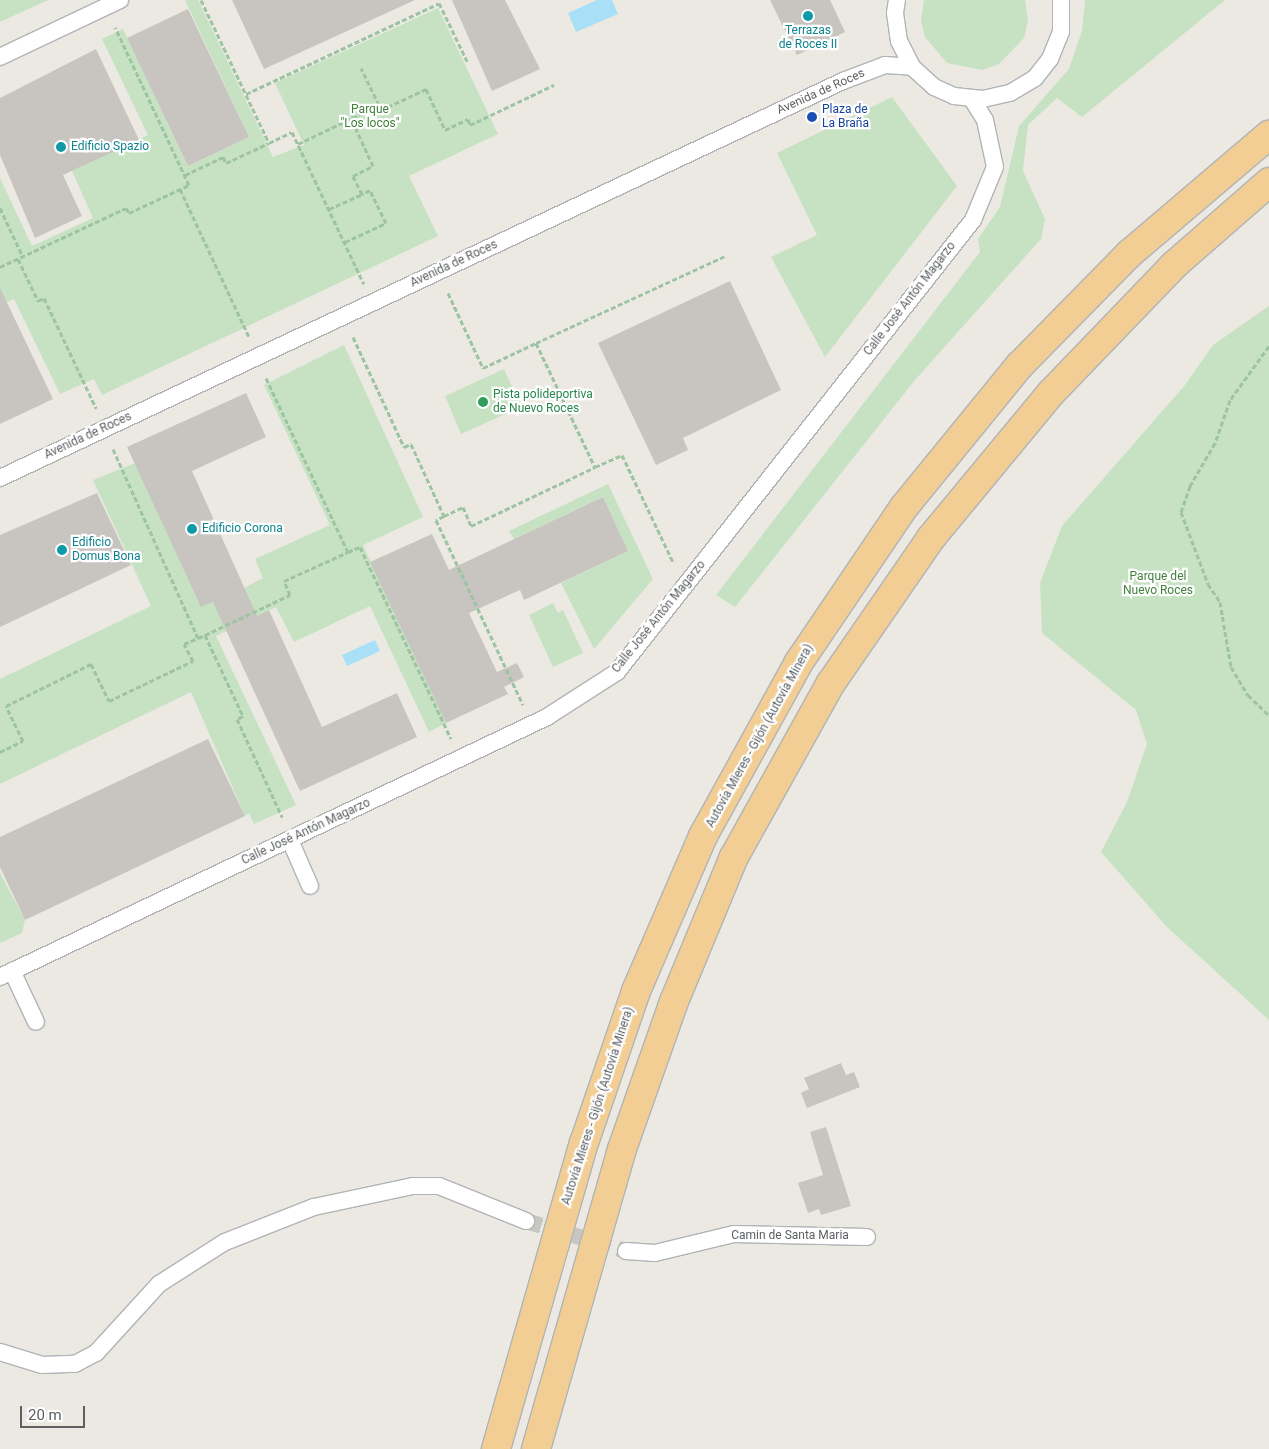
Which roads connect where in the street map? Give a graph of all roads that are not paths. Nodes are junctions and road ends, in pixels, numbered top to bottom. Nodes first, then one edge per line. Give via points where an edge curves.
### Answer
1 (120, 0) edge
2 (897, 0) edge
3 (1062, 1) edge
4 (0, 56) edge
5 (912, 67) junction
6 (971, 98) junction
7 (1269, 135) edge
8 (1269, 182) edge
9 (0, 478) edge
10 (290, 840) junction
11 (310, 886) dead end
12 (6, 974) edge
13 (36, 1022) dead end
14 (526, 1221) tunnel mouth
15 (867, 1237) dead end
16 (626, 1251) tunnel mouth
17 (0, 1352) edge
18 (496, 1449) edge
19 (536, 1449) edge

1 - 4 street
2 - 5 street via 894,13 899,41
3 - 6 street via 1061,32 1050,59 1035,78 1010,93 983,100
5 - 6 street via 934,86 954,96
5 - 9 street, Avenida de Roces via 885,65 843,81
6 - 10 street, Calle José Antón Magarzo via 985,120 995,167 973,220 617,672 548,717
7 - 18 highway, Autovía Mieres - Gijón (Autovía Minera) via 1129,254 1020,365 904,507 799,662 703,836 636,991 584,1143
8 - 19 highway via 1174,264 1050,394 931,538 831,683 734,857 673,1004 621,1152
10 - 11 street
10 - 12 street, Calle José Antón Magarzo
12 - 13 street
14 - 17 street via 439,1186 413,1186 314,1207 226,1242 159,1284 96,1353 75,1364 42,1365
15 - 16 street, Camin de Santa Maria via 734,1234 654,1253

